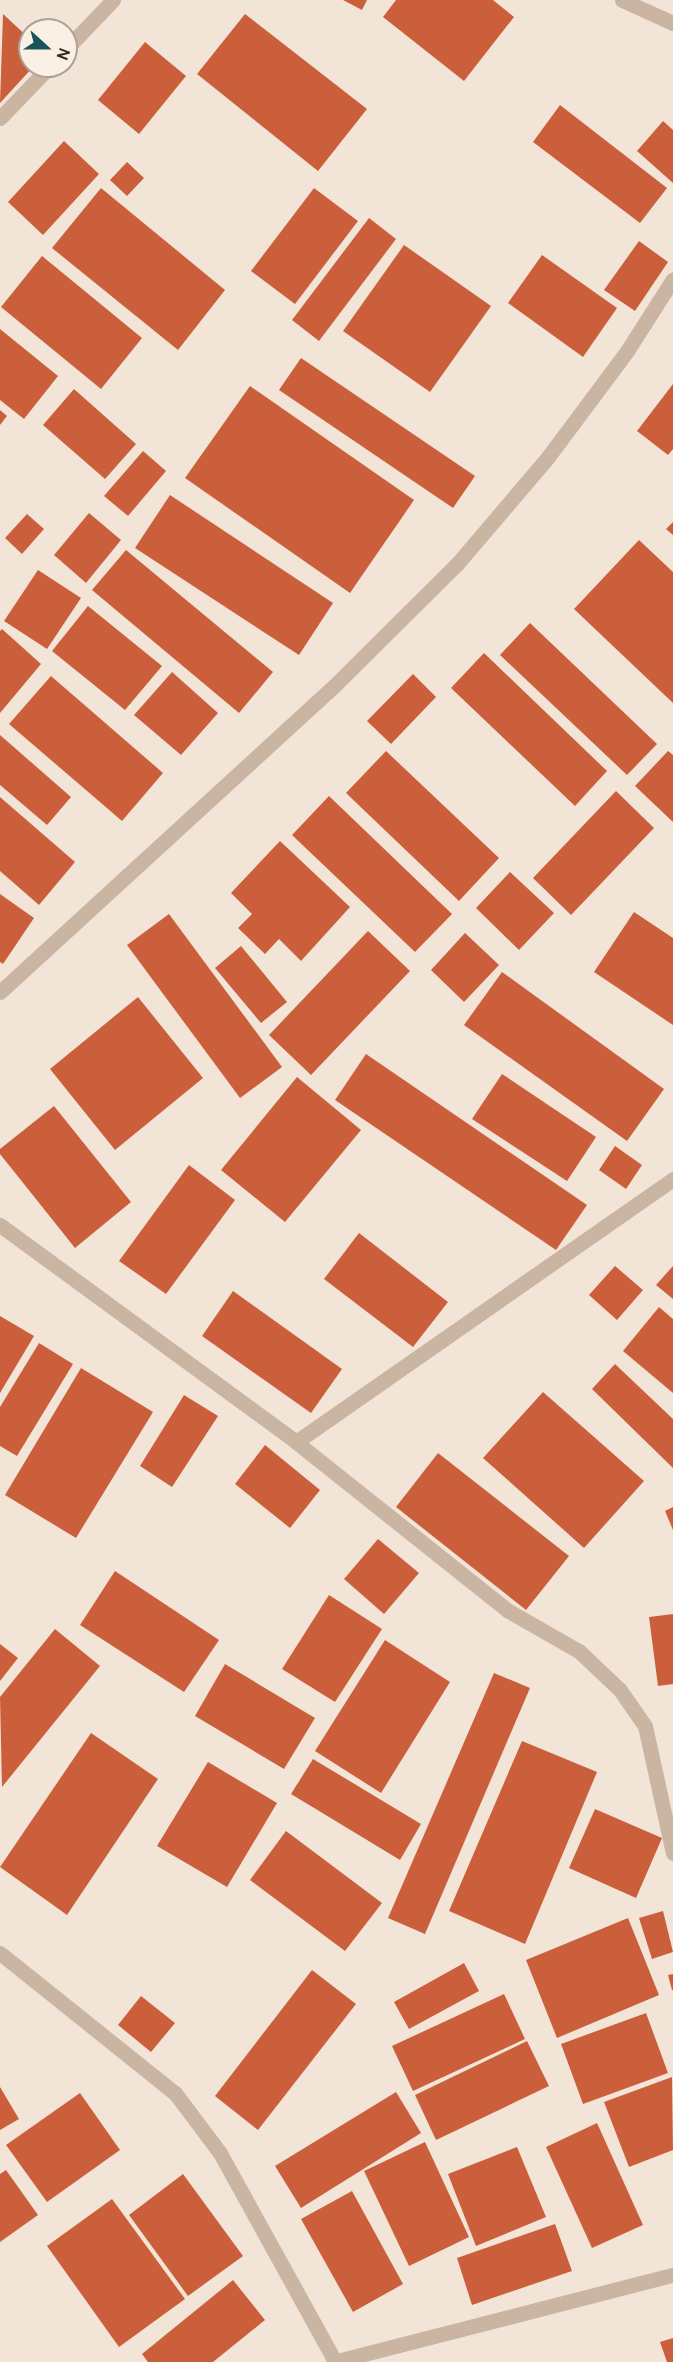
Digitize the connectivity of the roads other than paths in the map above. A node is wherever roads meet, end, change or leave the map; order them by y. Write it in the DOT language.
graph roads {
  1 [pos="113,0"];
  2 [pos="622,0"];
  3 [pos="673,23"];
  4 [pos="78,36"];
  5 [pos="38,78"];
  6 [pos="0,118"];
  7 [pos="673,279"];
  8 [pos="0,992"];
  9 [pos="673,1179"];
  10 [pos="0,1225"];
  11 [pos="296,1442"];
  12 [pos="673,1852"];
  13 [pos="0,1953"];
  14 [pos="673,2275"];
  15 [pos="334,2361"];
  1 -- 4 [label="street"];
  2 -- 3 [label="street"];
  5 -- 6 [label="street"];
  7 -- 8 [label="street"];
  9 -- 11 [label="street"];
  10 -- 11 [label="street"];
  11 -- 12 [label="street"];
  13 -- 15 [label="street"];
  14 -- 15 [label="street"];
}
